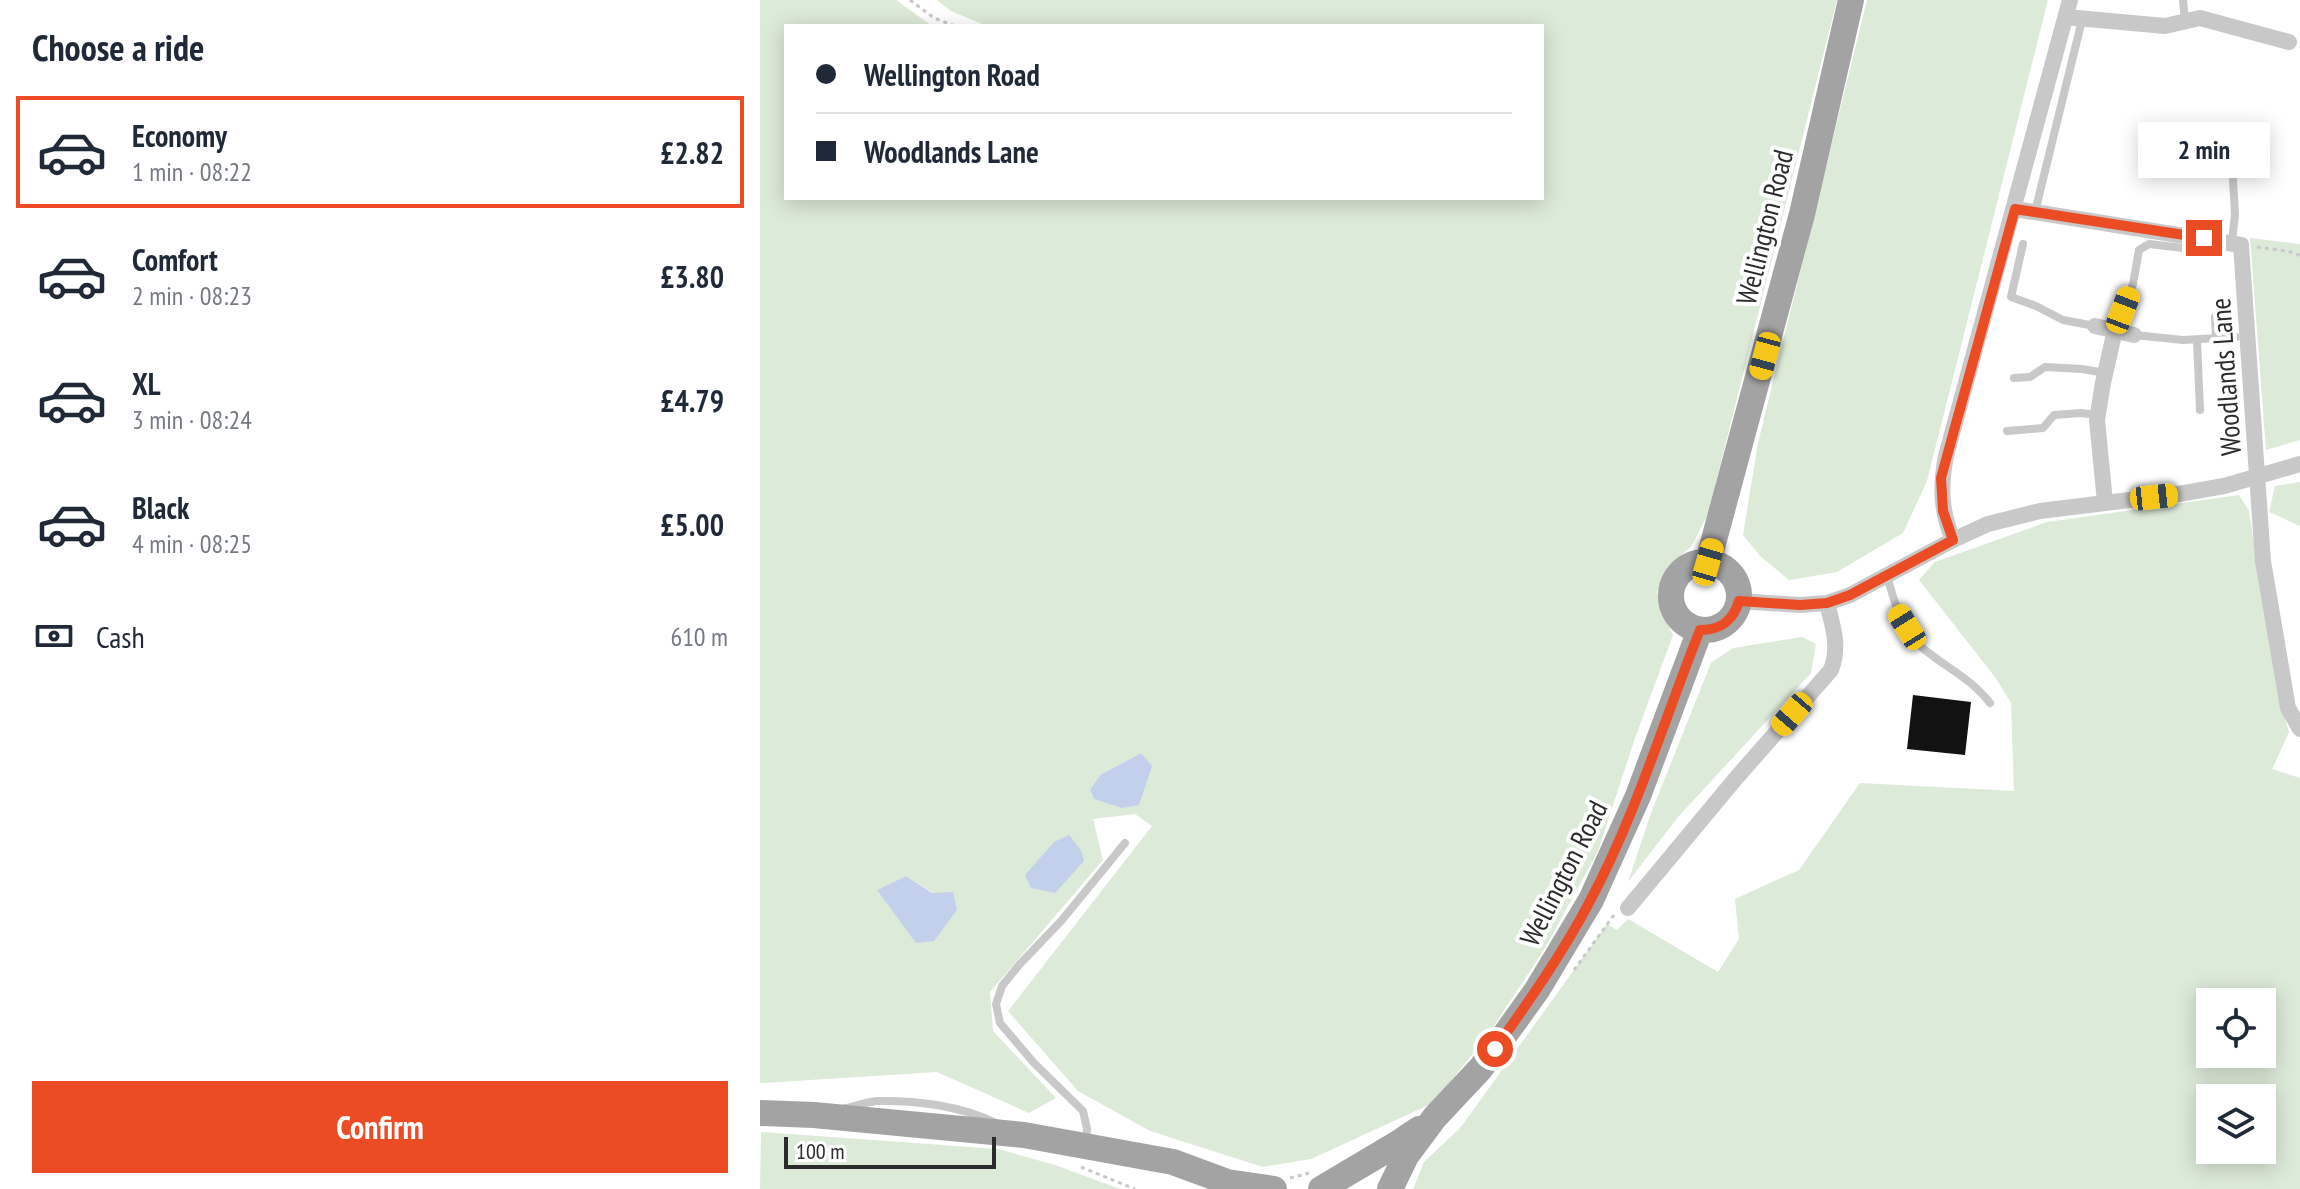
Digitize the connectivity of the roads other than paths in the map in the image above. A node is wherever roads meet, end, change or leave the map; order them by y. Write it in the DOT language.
graph roads {
  1 [pos="1851,0"];
  2 [pos="2070,0"];
  3 [pos="2183,0"];
  4 [pos="2074,18"];
  5 [pos="2185,21"];
  6 [pos="2289,42"];
  7 [pos="2265,140"];
  8 [pos="2015,209"];
  9 [pos="2035,212"];
  10 [pos="2023,244"];
  11 [pos="2236,244"];
  12 [pos="2192,249"];
  13 [pos="2215,317"];
  14 [pos="2095,326"];
  15 [pos="2123,332"];
  16 [pos="2236,337"];
  17 [pos="2216,338"];
  18 [pos="2197,340"];
  19 [pos="2105,373"];
  20 [pos="2014,378"];
  21 [pos="2200,410"];
  22 [pos="2098,415"];
  23 [pos="2007,431"];
  24 [pos="2300,464"];
  25 [pos="2258,477"];
  26 [pos="2105,502"];
  27 [pos="1953,540"];
  28 [pos="1708,562"];
  29 [pos="1887,575"];
  30 [pos="1739,601"];
  31 [pos="1827,603"];
  32 [pos="1700,630"];
  33 [pos="1990,703"];
  34 [pos="2300,729"];
  35 [pos="1125,843"];
  36 [pos="1628,908"];
  37 [pos="760,1113"];
  38 [pos="1435,1117"];
  39 [pos="1077,1145"];
  40 [pos="1232,1186"];
  41 [pos="1274,1189"];
  42 [pos="1323,1189"];
  43 [pos="1342,1189"];
  44 [pos="1390,1189"];
  1 -- 28 [label="main road, Wellington Road"];
  2 -- 4 [label="street"];
  3 -- 5 [label="lane"];
  4 -- 5 [label="street"];
  4 -- 8 [label="street"];
  4 -- 9 [label="lane"];
  5 -- 6 [label="street"];
  7 -- 11 [label="lane"];
  8 -- 9 [label="street"];
  8 -- 27 [label="street"];
  9 -- 11 [label="street"];
  10 -- 14 [label="lane"];
  11 -- 25 [label="street, Woodlands Lane"];
  12 -- 15 [label="lane"];
  13 -- 17 [label="lane"];
  14 -- 15 [label="street"];
  15 -- 18 [label="lane"];
  15 -- 19 [label="street"];
  16 -- 17 [label="lane"];
  17 -- 18 [label="lane"];
  18 -- 21 [label="lane"];
  19 -- 20 [label="lane"];
  19 -- 22 [label="street"];
  22 -- 23 [label="lane"];
  22 -- 26 [label="street"];
  24 -- 25 [label="street"];
  25 -- 26 [label="street"];
  25 -- 34 [label="street, Woodlands Lane"];
  26 -- 27 [label="street"];
  27 -- 29 [label="street"];
  28 -- 30 [label="main road"];
  28 -- 32 [label="main road"];
  29 -- 31 [label="street"];
  29 -- 33 [label="lane"];
  30 -- 31 [label="street"];
  30 -- 32 [label="main road"];
  31 -- 36 [label="street"];
  32 -- 38 [label="main road, Wellington Road"];
  35 -- 39 [label="lane"];
  37 -- 39 [label="main road"];
  38 -- 42 [label="main road, Wellington Road"];
  38 -- 44 [label="main road, Wellington Road"];
  39 -- 40 [label="main road"];
  40 -- 41 [label="main road"];
  42 -- 43 [label="main road"];
}
